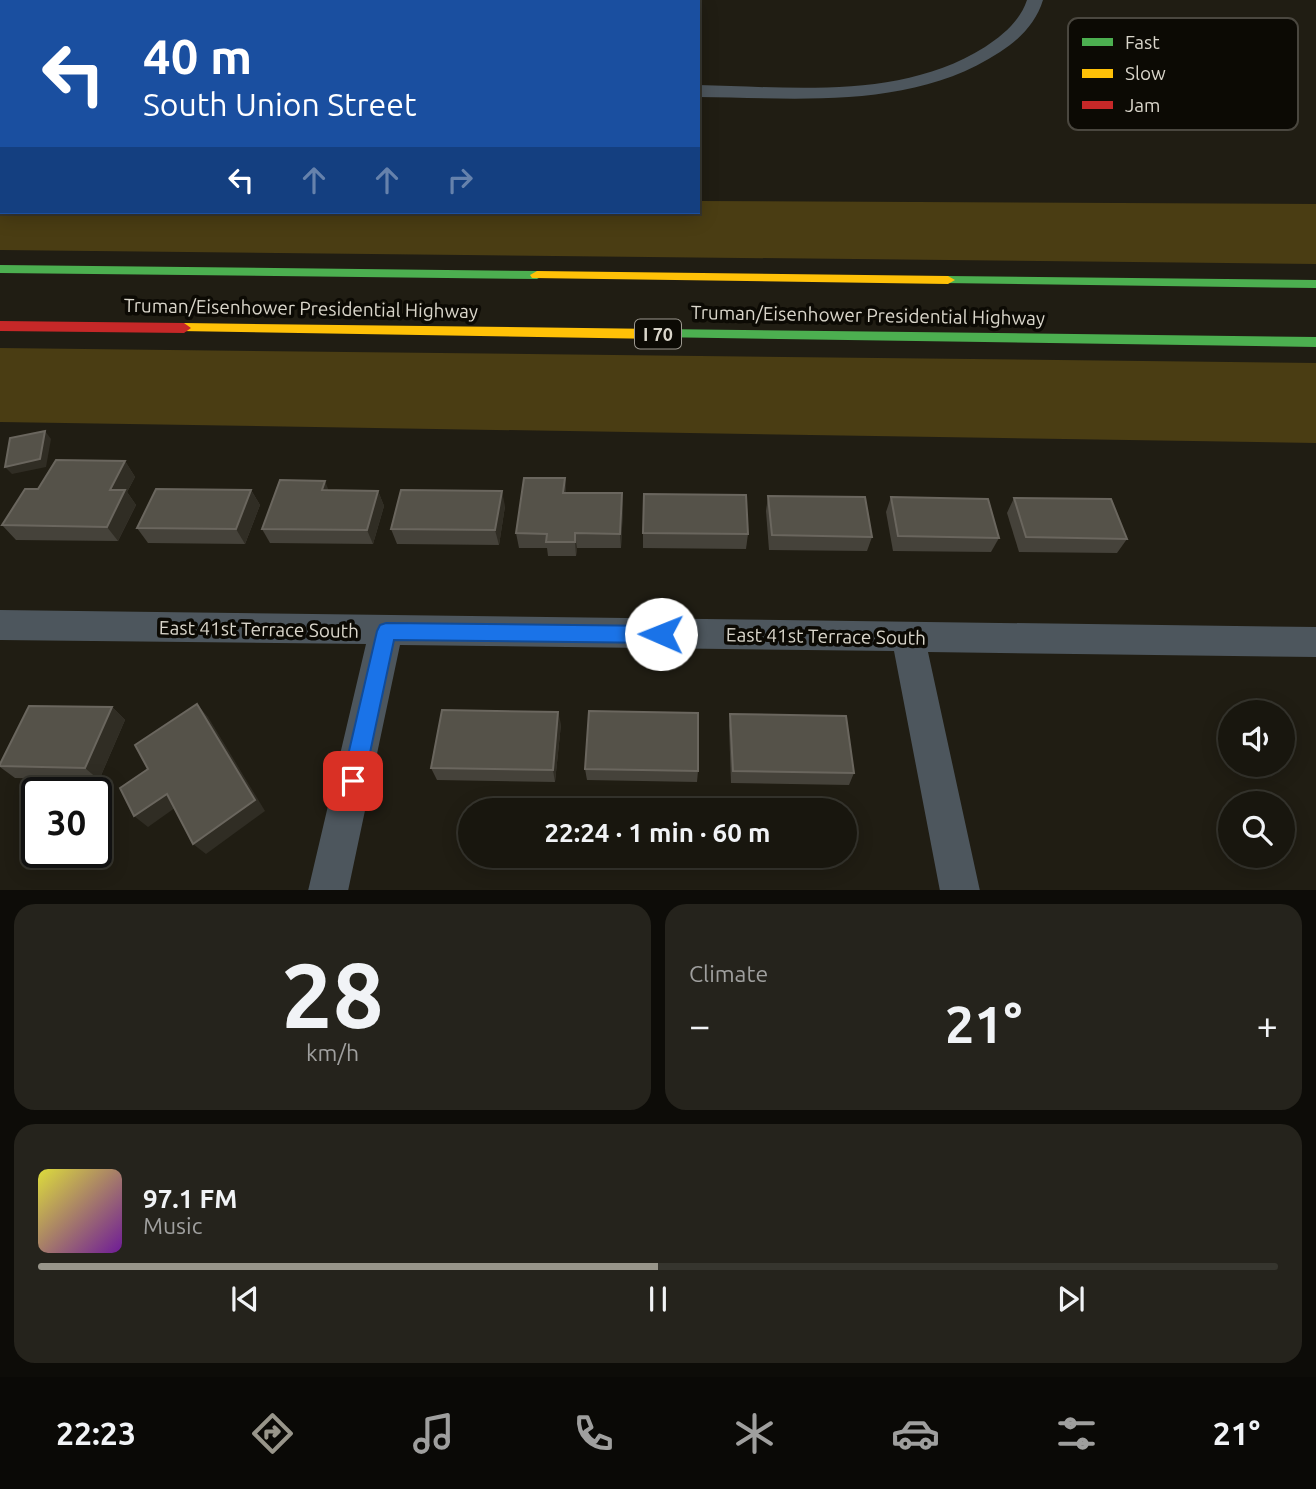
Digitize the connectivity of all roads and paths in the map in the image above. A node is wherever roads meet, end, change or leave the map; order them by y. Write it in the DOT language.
graph roads {
  1 [pos="1035,0"];
  2 [pos="700,91"];
  3 [pos="0,269"];
  4 [pos="1316,284"];
  5 [pos="0,326"];
  6 [pos="1316,342"];
  7 [pos="0,625"];
  8 [pos="386,631"];
  9 [pos="908,637"];
  10 [pos="1316,642"];
  11 [pos="328,890"];
  12 [pos="960,890"];
  1 -- 2 [label="street"];
  3 -- 4 [label="highway, Truman/Eisenhower Presidential Highway"];
  5 -- 6 [label="highway, Truman/Eisenhower Presidential Highway / I 70"];
  7 -- 8 [label="street, East 41st Terrace South"];
  8 -- 9 [label="street, East 41st Terrace South"];
  8 -- 11 [label="street"];
  9 -- 10 [label="street, East 41st Terrace South"];
  9 -- 12 [label="street"];
}
